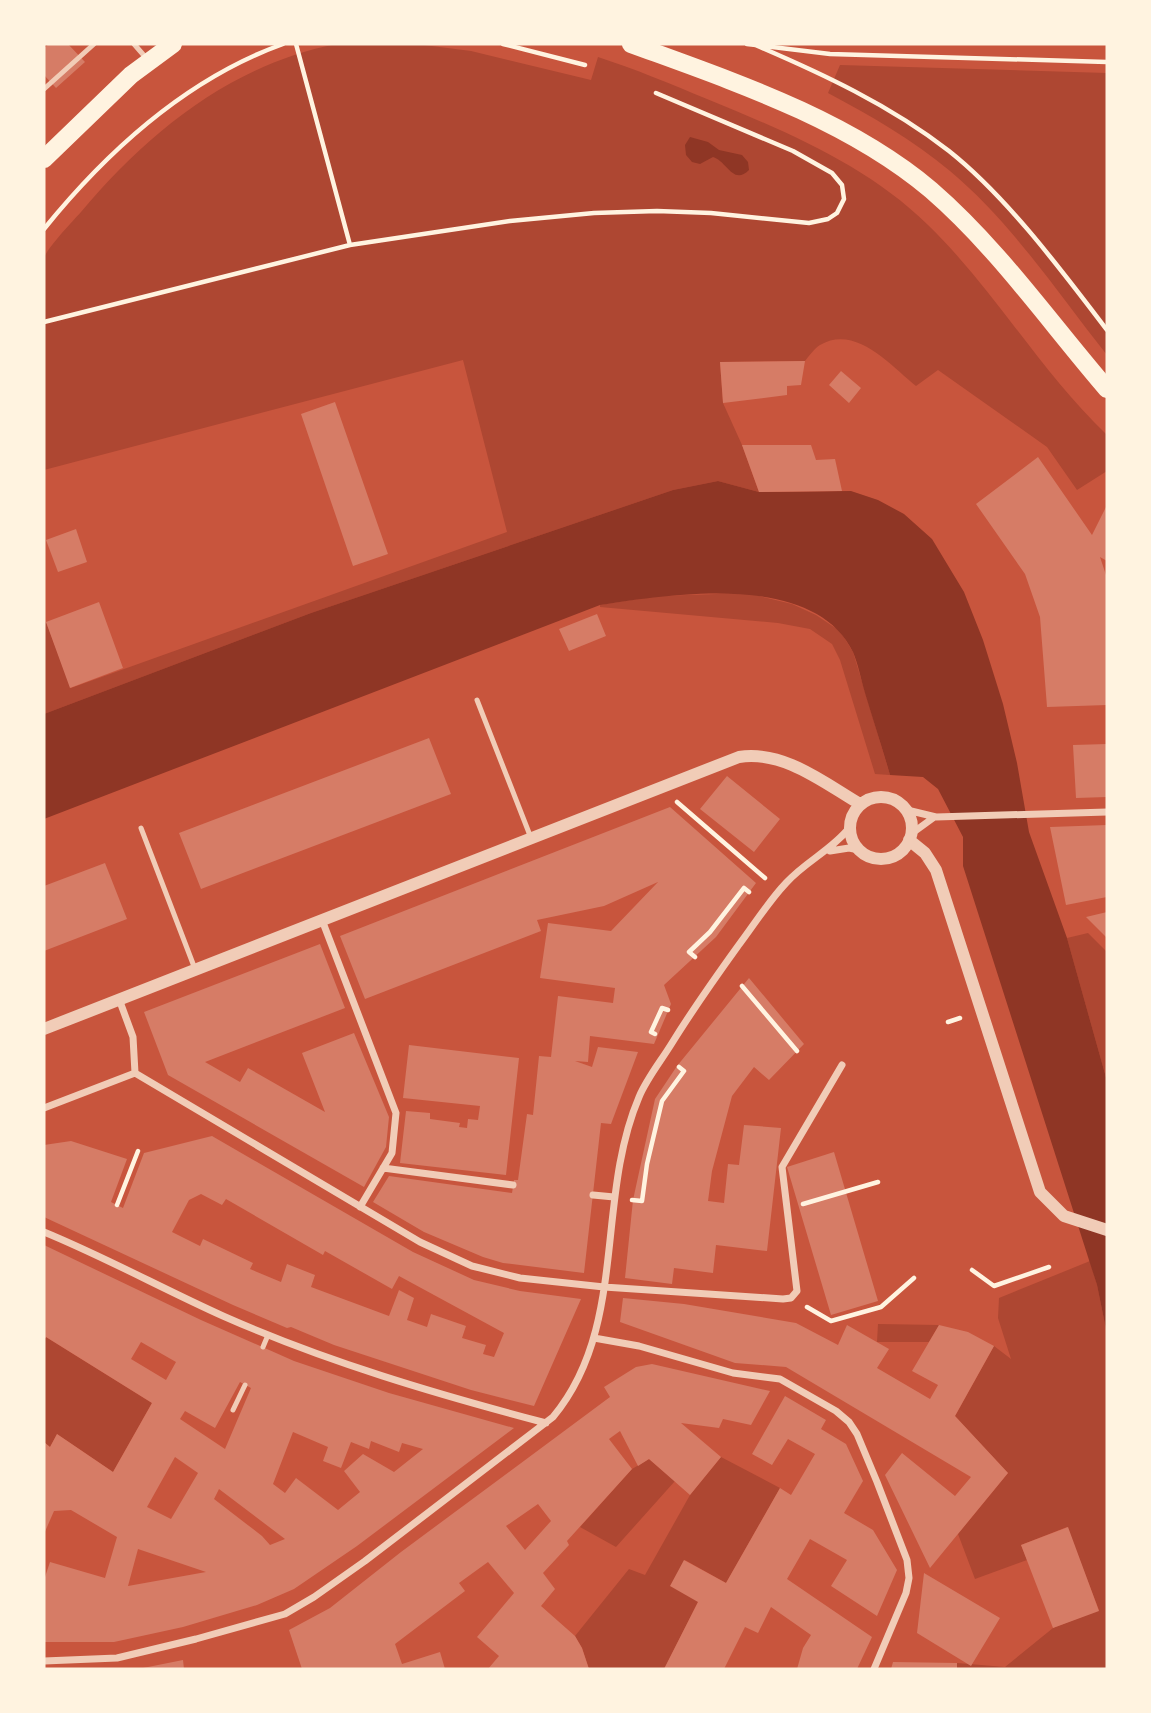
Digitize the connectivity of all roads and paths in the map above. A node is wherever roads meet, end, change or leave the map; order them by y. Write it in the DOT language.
graph roads {
  1 [pos="94,44"];
  2 [pos="134,44"];
  3 [pos="173,44"];
  4 [pos="283,44"];
  5 [pos="296,44"];
  6 [pos="503,44"];
  7 [pos="631,44"];
  8 [pos="747,44"];
  9 [pos="149,61"];
  10 [pos="1107,62"];
  11 [pos="585,65"];
  12 [pos="44,89"];
  13 [pos="656,93"];
  14 [pos="44,159"];
  15 [pos="44,229"];
  16 [pos="350,245"];
  17 [pos="44,322"];
  18 [pos="1107,389"];
  19 [pos="477,700"];
  20 [pos="838,791"];
  21 [pos="673,799"];
  22 [pos="860,804"];
  23 [pos="907,810"];
  24 [pos="1107,812"];
  25 [pos="936,817"];
  26 [pos="850,823"];
  27 [pos="141,828"];
  28 [pos="910,837"];
  29 [pos="531,838"];
  30 [pos="859,850"];
  31 [pos="825,852"];
  32 [pos="897,855"];
  33 [pos="936,870"];
  34 [pos="765,878"];
  35 [pos="749,892"];
  36 [pos="322,920"];
  37 [pos="695,957"];
  38 [pos="195,970"];
  39 [pos="742,986"];
  40 [pos="119,999"];
  41 [pos="668,1010"];
  42 [pos="44,1028"];
  43 [pos="657,1035"];
  44 [pos="797,1051"];
  45 [pos="842,1065"];
  46 [pos="677,1066"];
  47 [pos="135,1073"];
  48 [pos="44,1108"];
  49 [pos="138,1151"];
  50 [pos="383,1168"];
  51 [pos="878,1182"];
  52 [pos="513,1185"];
  53 [pos="593,1195"];
  54 [pos="614,1197"];
  55 [pos="633,1200"];
  56 [pos="117,1205"];
  57 [pos="798,1206"];
  58 [pos="360,1207"];
  59 [pos="1107,1230"];
  60 [pos="44,1232"];
  61 [pos="1049,1267"];
  62 [pos="972,1270"];
  63 [pos="914,1278"];
  64 [pos="604,1287"];
  65 [pos="791,1298"];
  66 [pos="268,1335"];
  67 [pos="594,1338"];
  68 [pos="263,1347"];
  69 [pos="245,1385"];
  70 [pos="233,1410"];
  71 [pos="546,1423"];
  72 [pos="44,1661"];
  73 [pos="874,1669"];
  1 -- 12 [label="lane"];
  2 -- 9 [label="lane"];
  3 -- 9 [label="main road"];
  4 -- 15 [label="path"];
  5 -- 16 [label="path"];
  6 -- 11 [label="path"];
  7 -- 18 [label="main road"];
  8 -- 10 [label="path"];
  9 -- 14 [label="main road"];
  13 -- 16 [label="path"];
  16 -- 17 [label="path"];
  19 -- 29 [label="lane"];
  20 -- 22 [label="street"];
  20 -- 26 [label="street"];
  20 -- 29 [label="street"];
  21 -- 34 [label="path"];
  22 -- 23 [label="street"];
  22 -- 26 [label="street"];
  23 -- 25 [label="street"];
  23 -- 28 [label="street"];
  24 -- 25 [label="street"];
  25 -- 28 [label="street"];
  26 -- 30 [label="street"];
  26 -- 31 [label="street"];
  27 -- 38 [label="lane"];
  28 -- 32 [label="street"];
  28 -- 33 [label="street"];
  29 -- 36 [label="street"];
  30 -- 31 [label="street"];
  30 -- 32 [label="street"];
  31 -- 54 [label="street"];
  32 -- 33 [label="street"];
  33 -- 59 [label="street"];
  35 -- 37 [label="path"];
  36 -- 38 [label="street"];
  36 -- 50 [label="street"];
  38 -- 40 [label="street"];
  39 -- 44 [label="path"];
  40 -- 42 [label="street"];
  40 -- 47 [label="street"];
  41 -- 43 [label="path"];
  45 -- 65 [label="street"];
  46 -- 55 [label="path"];
  47 -- 48 [label="street"];
  47 -- 58 [label="street"];
  49 -- 56 [label="path"];
  50 -- 52 [label="street"];
  50 -- 58 [label="street"];
  51 -- 57 [label="path"];
  53 -- 54 [label="street"];
  54 -- 64 [label="street"];
  58 -- 64 [label="street"];
  60 -- 66 [label="street"];
  61 -- 62 [label="path"];
  63 -- 65 [label="path"];
  64 -- 65 [label="street"];
  64 -- 67 [label="street"];
  66 -- 68 [label="lane"];
  66 -- 71 [label="street"];
  67 -- 71 [label="street"];
  67 -- 73 [label="street"];
  69 -- 70 [label="lane"];
  71 -- 72 [label="street"];
}
